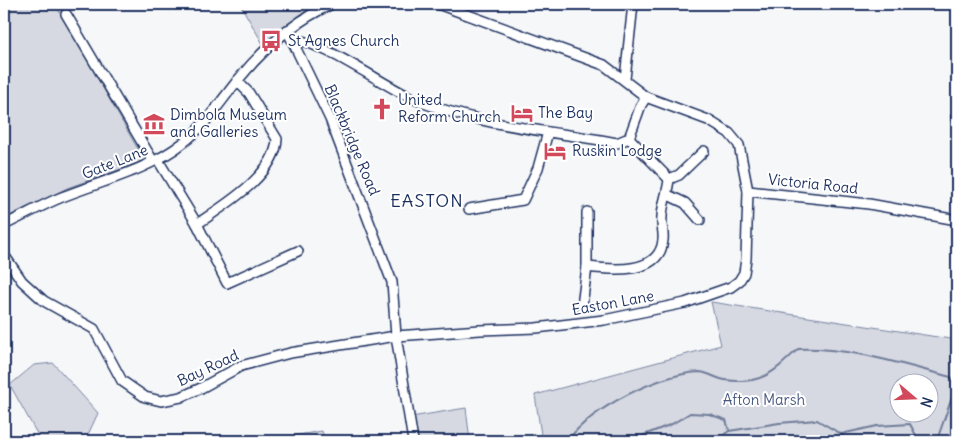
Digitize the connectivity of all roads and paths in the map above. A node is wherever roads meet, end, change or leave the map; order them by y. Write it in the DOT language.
graph roads {
  1 [pos="332,4"];
  2 [pos="438,4"];
  3 [pos="633,4"];
  4 [pos="66,14"];
  5 [pos="287,30"];
  6 [pos="293,40"];
  7 [pos="625,79"];
  8 [pos="237,81"];
  9 [pos="646,97"];
  10 [pos="548,132"];
  11 [pos="629,138"];
  12 [pos="704,152"];
  13 [pos="155,161"];
  14 [pos="669,179"];
  15 [pos="748,191"];
  16 [pos="668,195"];
  17 [pos="469,210"];
  18 [pos="588,212"];
  19 [pos="700,220"];
  20 [pos="957,220"];
  21 [pos="197,224"];
  22 [pos="4,225"];
  23 [pos="298,251"];
  24 [pos="4,255"];
  25 [pos="588,267"];
  26 [pos="582,306"];
  27 [pos="396,336"];
  28 [pos="412,441"];
  1 -- 5 [label="street, Gate Lane"];
  2 -- 7 [label="street, Victoria Road"];
  3 -- 7 [label="street"];
  4 -- 13 [label="street"];
  5 -- 6 [label="street, Blackbridge Road"];
  5 -- 8 [label="street, Gate Lane"];
  6 -- 10 [label="street"];
  6 -- 27 [label="street, Blackbridge Road"];
  7 -- 9 [label="street, Victoria Road"];
  8 -- 13 [label="street, Gate Lane"];
  8 -- 21 [label="street"];
  9 -- 11 [label="street"];
  9 -- 15 [label="street, Victoria Road"];
  10 -- 11 [label="street"];
  10 -- 17 [label="street"];
  11 -- 14 [label="street"];
  12 -- 14 [label="street"];
  13 -- 21 [label="street"];
  13 -- 22 [label="street, Gate Lane"];
  14 -- 16 [label="street"];
  15 -- 20 [label="street, Victoria Road"];
  15 -- 27 [label="street, Easton Lane"];
  16 -- 19 [label="street"];
  16 -- 25 [label="street"];
  18 -- 25 [label="street"];
  21 -- 23 [label="street"];
  24 -- 27 [label="street, Bay Road"];
  25 -- 26 [label="street"];
  27 -- 28 [label="street, Blackbridge Road"];
}
